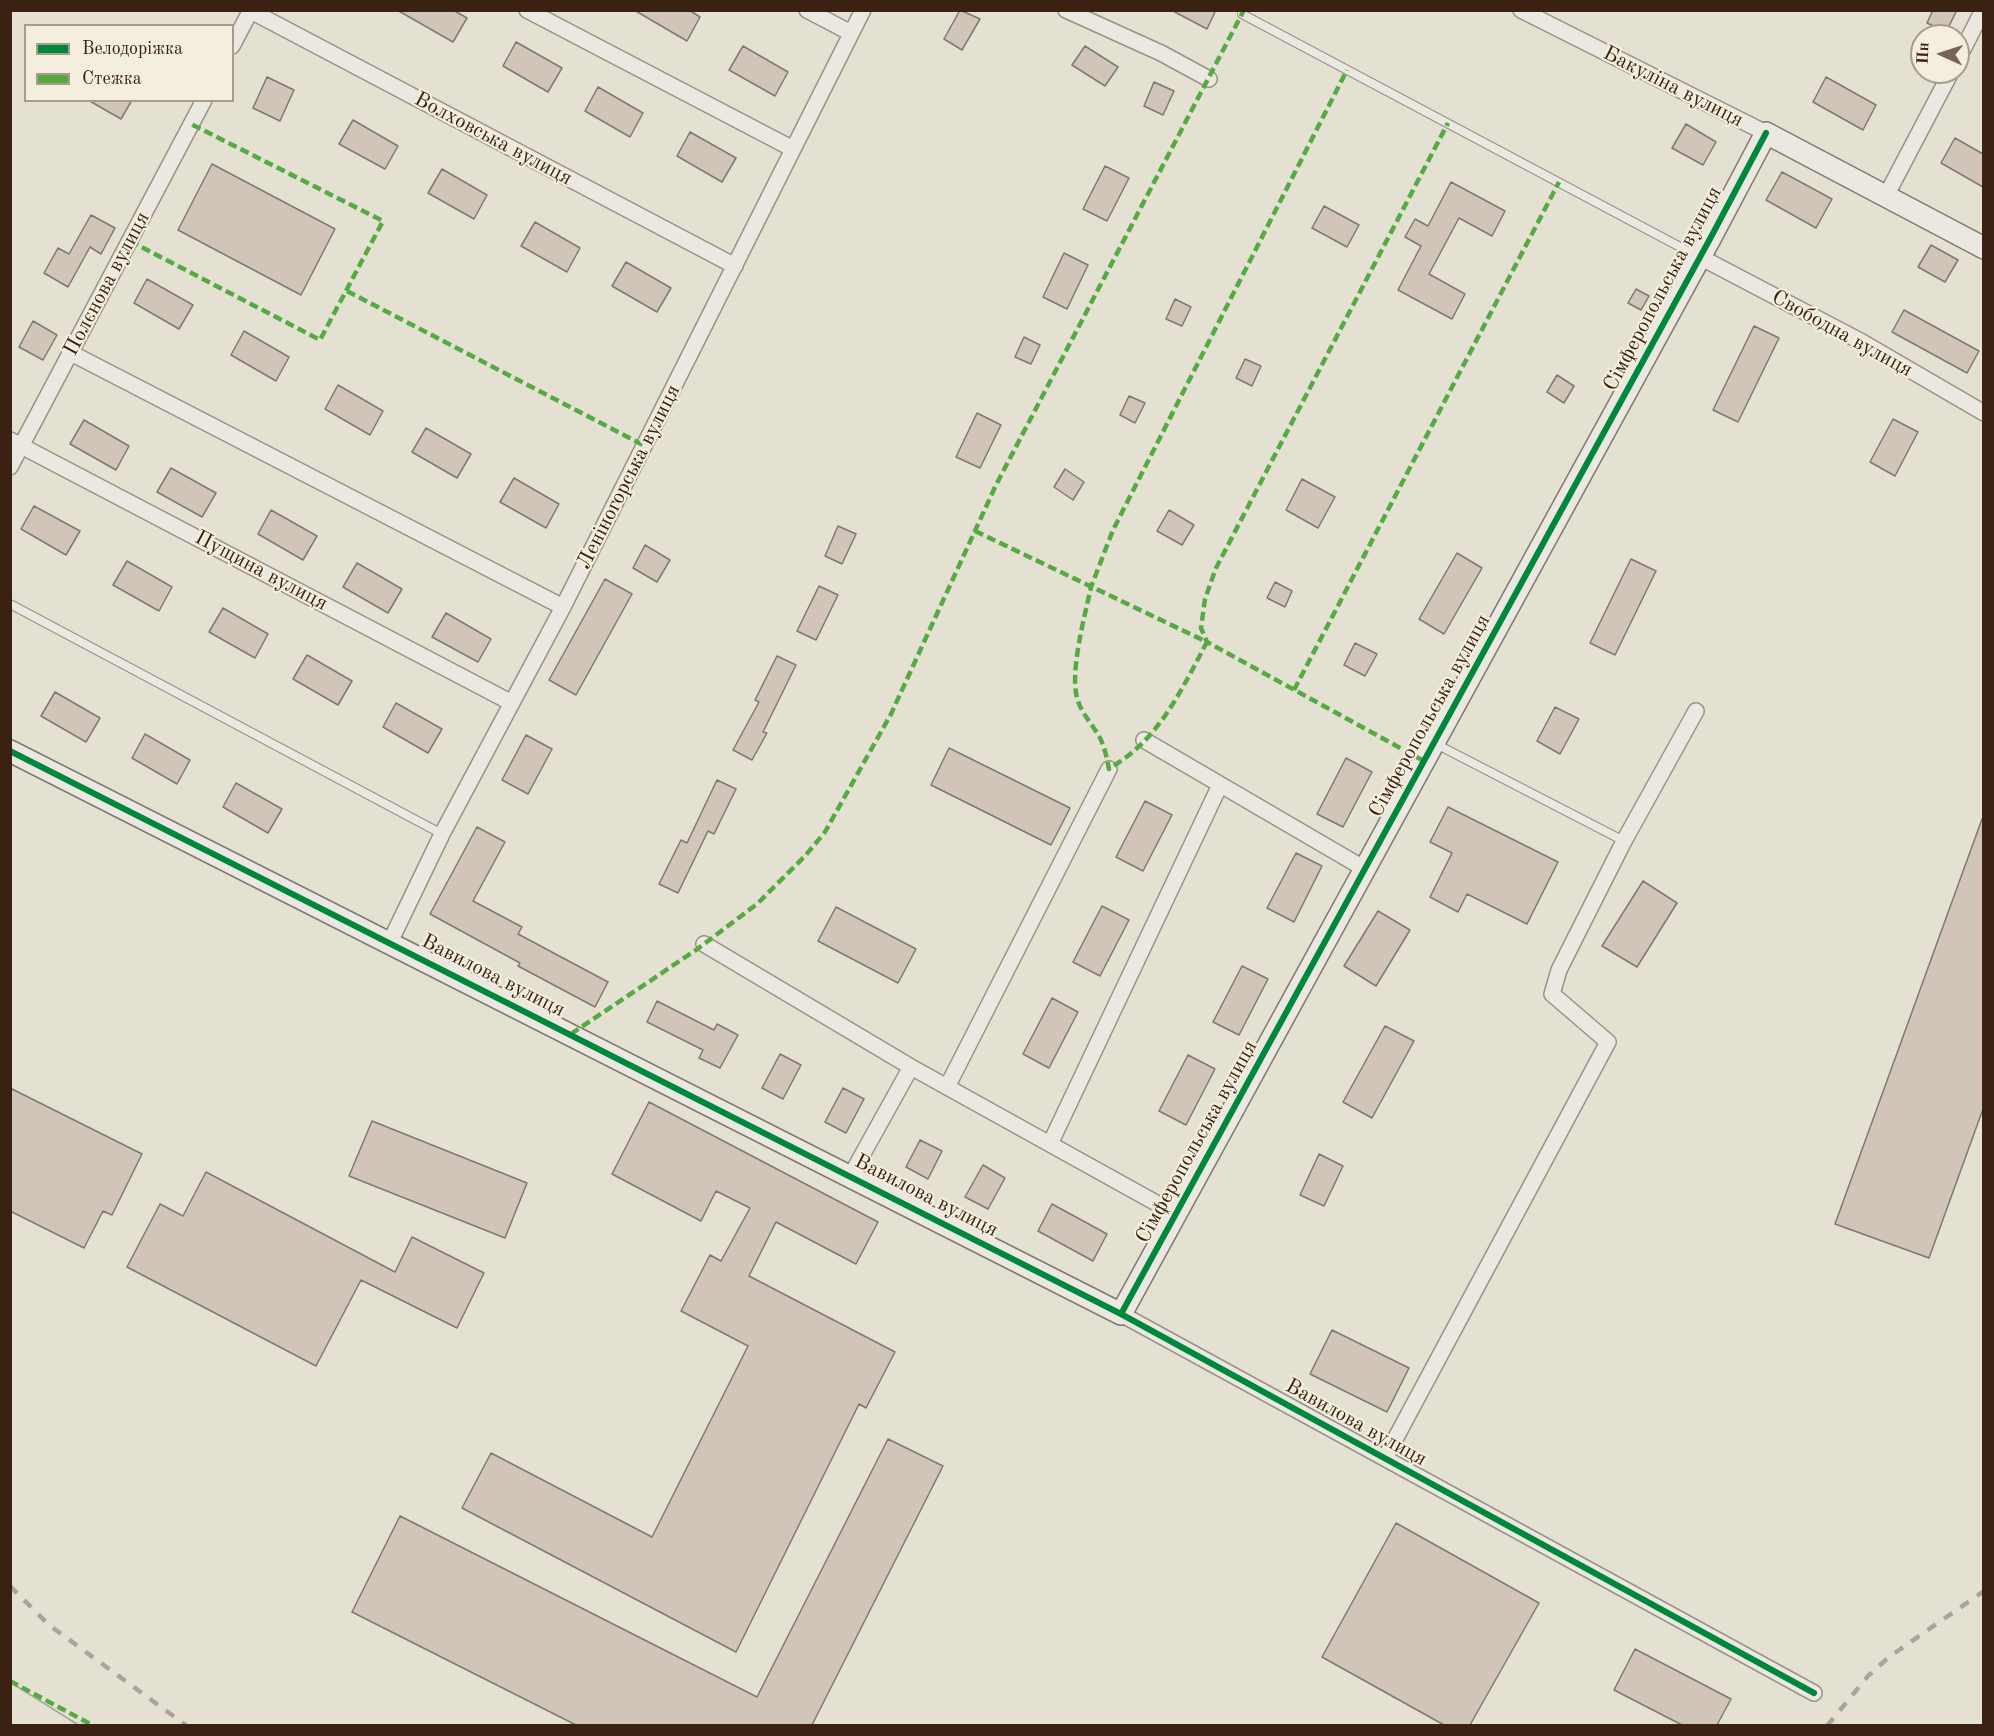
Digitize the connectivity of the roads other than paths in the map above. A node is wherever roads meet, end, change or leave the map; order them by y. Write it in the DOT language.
graph roads {
  1 [pos="526,10"];
  2 [pos="807,10"];
  3 [pos="863,10"];
  4 [pos="1066,10"];
  5 [pos="1521,10"];
  6 [pos="1983,10"];
  7 [pos="251,11"];
  8 [pos="1242,14"];
  9 [pos="851,33"];
  10 [pos="1970,35"];
  11 [pos="234,42"];
  12 [pos="1209,79"];
  13 [pos="1945,84"];
  14 [pos="203,102"];
  15 [pos="1766,133"];
  16 [pos="793,149"];
  17 [pos="1886,196"];
  18 [pos="1983,248"];
  19 [pos="1700,257"];
  20 [pos="735,266"];
  21 [pos="71,353"];
  22 [pos="1983,413"];
  23 [pos="16,443"];
  24 [pos="10,467"];
  25 [pos="10,604"];
  26 [pos="563,607"];
  27 [pos="512,703"];
  28 [pos="1696,711"];
  29 [pos="1144,740"];
  30 [pos="1434,743"];
  31 [pos="10,751"];
  32 [pos="1109,769"];
  33 [pos="1220,785"];
  34 [pos="442,834"];
  35 [pos="1624,841"];
  36 [pos="1365,869"];
  37 [pos="390,942"];
  38 [pos="704,944"];
  39 [pos="911,1067"];
  40 [pos="947,1087"];
  41 [pos="1050,1143"];
  42 [pos="850,1177"];
  43 [pos="1176,1214"];
  44 [pos="1122,1314"];
  45 [pos="1386,1458"];
  46 [pos="1814,1693"];
  1 -- 16 [label="street"];
  2 -- 9 [label="street"];
  3 -- 9 [label="street, Леніногорська вулиця"];
  4 -- 12 [label="street"];
  5 -- 15 [label="street, Бакуліна вулиця"];
  6 -- 10 [label="street"];
  7 -- 11 [label="street"];
  7 -- 20 [label="street, Волховська вулиця"];
  8 -- 19 [label="lane"];
  9 -- 16 [label="street, Леніногорська вулиця"];
  13 -- 17 [label="street"];
  14 -- 21 [label="street, Полєнова вулиця"];
  15 -- 17 [label="street, Бакуліна вулиця"];
  15 -- 19 [label="street, Сімферопольська вулиця"];
  16 -- 20 [label="street, Леніногорська вулиця"];
  17 -- 18 [label="street, Бакуліна вулиця"];
  19 -- 22 [label="street, Свободна вулиця"];
  19 -- 30 [label="street, Сімферопольська вулиця"];
  20 -- 26 [label="street, Леніногорська вулиця"];
  21 -- 23 [label="street, Полєнова вулиця"];
  21 -- 26 [label="street"];
  23 -- 24 [label="street, Полєнова вулиця"];
  23 -- 27 [label="street, Пущина вулиця"];
  25 -- 34 [label="lane"];
  26 -- 27 [label="street, Леніногорська вулиця"];
  27 -- 34 [label="street, Леніногорська вулиця"];
  28 -- 35 [label="street"];
  29 -- 33 [label="street"];
  30 -- 35 [label="lane"];
  30 -- 36 [label="street, Сімферопольська вулиця"];
  31 -- 37 [label="street, Вавилова вулиця"];
  32 -- 40 [label="street"];
  33 -- 36 [label="street"];
  33 -- 41 [label="street"];
  34 -- 37 [label="street, Леніногорська вулиця"];
  35 -- 45 [label="street"];
  36 -- 43 [label="street, Сімферопольська вулиця"];
  37 -- 42 [label="street, Вавилова вулиця"];
  38 -- 39 [label="street"];
  39 -- 40 [label="street"];
  39 -- 42 [label="street"];
  40 -- 41 [label="street"];
  41 -- 43 [label="street"];
  42 -- 44 [label="street, Вавилова вулиця"];
  43 -- 44 [label="street, Сімферопольська вулиця"];
  44 -- 45 [label="street, Вавилова вулиця"];
  45 -- 46 [label="street, Вавилова вулиця"];
}
